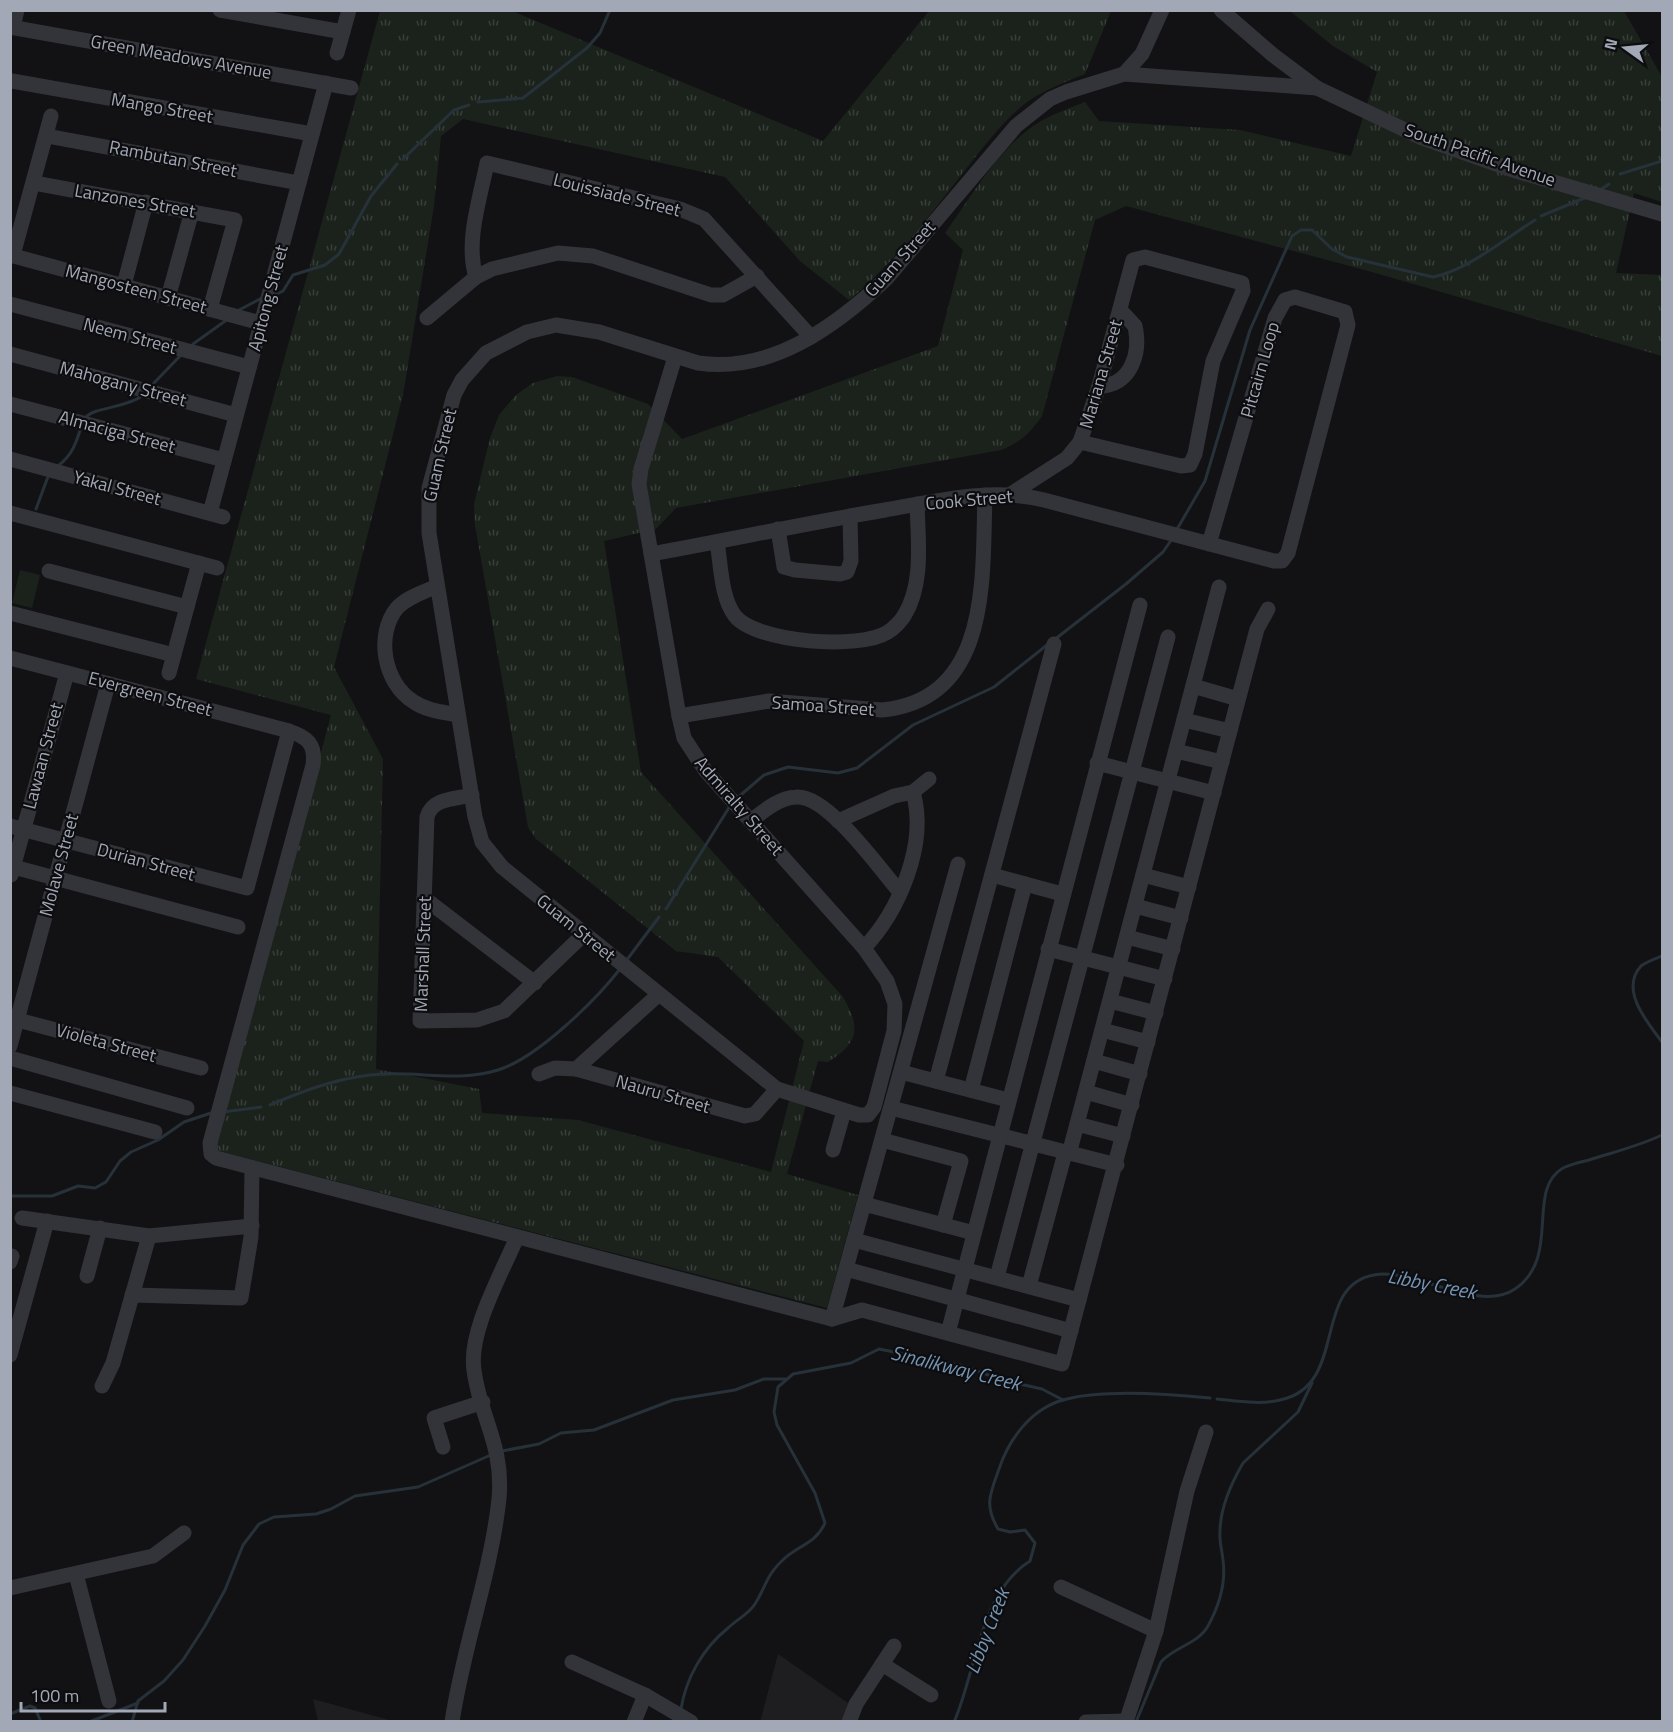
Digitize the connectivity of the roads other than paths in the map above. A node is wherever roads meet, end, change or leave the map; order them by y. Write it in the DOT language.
graph roads {
  1 [pos="17,10"];
  2 [pos="220,10"];
  3 [pos="349,10"];
  4 [pos="1162,10"];
  5 [pos="1221,10"];
  6 [pos="252,13"];
  7 [pos="298,17"];
  8 [pos="12,27"];
  9 [pos="343,32"];
  10 [pos="337,53"];
  11 [pos="1124,74"];
  12 [pos="13,78"];
  13 [pos="326,83"];
  14 [pos="351,88"];
  15 [pos="1317,88"];
  16 [pos="51,116"];
  17 [pos="312,134"];
  18 [pos="47,136"];
  19 [pos="34,183"];
  20 [pos="299,183"];
  21 [pos="147,202"];
  22 [pos="192,211"];
  23 [pos="1662,214"];
  24 [pos="12,255"];
  25 [pos="757,276"];
  26 [pos="477,277"];
  27 [pos="124,285"];
  28 [pos="168,298"];
  29 [pos="10,304"];
  30 [pos="210,309"];
  31 [pos="1120,310"];
  32 [pos="427,318"];
  33 [pos="261,323"];
  34 [pos="811,337"];
  35 [pos="10,354"];
  36 [pos="675,357"];
  37 [pos="249,367"];
  38 [pos="1099,386"];
  39 [pos="10,404"];
  40 [pos="236,415"];
  41 [pos="1080,442"];
  42 [pos="10,459"];
  43 [pos="224,460"];
  44 [pos="1011,494"];
  45 [pos="984,495"];
  46 [pos="918,504"];
  47 [pos="10,513"];
  48 [pos="217,515"];
  49 [pos="850,516"];
  50 [pos="778,529"];
  51 [pos="717,542"];
  52 [pos="1209,544"];
  53 [pos="651,554"];
  54 [pos="1282,561"];
  55 [pos="199,563"];
  56 [pos="217,568"];
  57 [pos="49,571"];
  58 [pos="437,586"];
  59 [pos="1219,587"];
  60 [pos="1140,604"];
  61 [pos="187,607"];
  62 [pos="1268,609"];
  63 [pos="10,613"];
  64 [pos="1167,637"];
  65 [pos="1054,644"];
  66 [pos="174,655"];
  67 [pos="10,658"];
  68 [pos="67,673"];
  69 [pos="169,673"];
  70 [pos="108,684"];
  71 [pos="1193,686"];
  72 [pos="1238,699"];
  73 [pos="458,714"];
  74 [pos="679,716"];
  75 [pos="1184,720"];
  76 [pos="289,731"];
  77 [pos="1230,731"];
  78 [pos="1176,751"];
  79 [pos="1222,762"];
  80 [pos="1097,764"];
  81 [pos="1133,772"];
  82 [pos="929,779"];
  83 [pos="1168,781"];
  84 [pos="913,792"];
  85 [pos="1214,792"];
  86 [pos="472,795"];
  87 [pos="752,820"];
  88 [pos="838,821"];
  89 [pos="17,828"];
  90 [pos="66,840"];
  91 [pos="958,864"];
  92 [pos="11,869"];
  93 [pos="992,875"];
  94 [pos="1143,875"];
  95 [pos="56,878"];
  96 [pos="1025,884"];
  97 [pos="1189,887"];
  98 [pos="899,891"];
  99 [pos="1062,894"];
  100 [pos="424,898"];
  101 [pos="1135,906"];
  102 [pos="1181,918"];
  103 [pos="238,927"];
  104 [pos="584,934"];
  105 [pos="1127,937"];
  106 [pos="864,948"];
  107 [pos="1048,949"];
  108 [pos="1173,949"];
  109 [pos="1083,958"];
  110 [pos="1119,967"];
  111 [pos="1165,979"];
  112 [pos="535,983"];
  113 [pos="658,995"];
  114 [pos="1110,1001"];
  115 [pos="1156,1013"];
  116 [pos="14,1019"];
  117 [pos="1102,1030"];
  118 [pos="1148,1042"];
  119 [pos="10,1046"];
  120 [pos="10,1058"];
  121 [pos="1094,1061"];
  122 [pos="201,1068"];
  123 [pos="576,1069"];
  124 [pos="901,1071"];
  125 [pos="539,1074"];
  126 [pos="1140,1074"];
  127 [pos="936,1081"];
  128 [pos="777,1089"];
  129 [pos="971,1090"];
  130 [pos="1086,1092"];
  131 [pos="10,1093"];
  132 [pos="1008,1100"];
  133 [pos="1132,1105"];
  134 [pos="187,1108"];
  135 [pos="891,1108"];
  136 [pos="844,1110"];
  137 [pos="868,1115"];
  138 [pos="1077,1124"];
  139 [pos="155,1132"];
  140 [pos="999,1136"];
  141 [pos="1123,1136"];
  142 [pos="882,1140"];
  143 [pos="1034,1145"];
  144 [pos="833,1150"];
  145 [pos="1067,1154"];
  146 [pos="1117,1165"];
  147 [pos="252,1168"];
  148 [pos="864,1204"];
  149 [pos="22,1218"];
  150 [pos="47,1221"];
  151 [pos="943,1225"];
  152 [pos="252,1226"];
  153 [pos="100,1228"];
  154 [pos="974,1233"];
  155 [pos="149,1236"];
  156 [pos="517,1237"];
  157 [pos="854,1240"];
  158 [pos="965,1268"];
  159 [pos="846,1269"];
  160 [pos="87,1276"];
  161 [pos="998,1277"];
  162 [pos="1029,1286"];
  163 [pos="132,1295"];
  164 [pos="957,1298"];
  165 [pos="1080,1300"];
  166 [pos="832,1319"];
  167 [pos="1071,1331"];
  168 [pos="948,1333"];
  169 [pos="10,1355"];
  170 [pos="102,1386"];
  171 [pos="483,1402"];
  172 [pos="1206,1432"];
  173 [pos="443,1447"];
  174 [pos="184,1533"];
  175 [pos="76,1574"];
  176 [pos="1061,1587"];
  177 [pos="10,1588"];
  178 [pos="1156,1631"];
  179 [pos="894,1646"];
  180 [pos="572,1662"];
  181 [pos="882,1664"];
  182 [pos="645,1695"];
  183 [pos="931,1695"];
  184 [pos="109,1701"];
  185 [pos="1126,1721"];
  186 [pos="452,1722"];
  187 [pos="634,1722"];
  188 [pos="691,1722"];
  189 [pos="849,1722"];
  190 [pos="1086,1722"];
  1 -- 8 [label="street"];
  2 -- 6 [label="street"];
  3 -- 9 [label="street"];
  4 -- 11 [label="street"];
  5 -- 15 [label="street, South Pacific Avenue"];
  6 -- 7 [label="street"];
  7 -- 9 [label="street"];
  8 -- 13 [label="street, Green Meadows Avenue"];
  9 -- 10 [label="street"];
  11 -- 15 [label="street, Guam Street"];
  11 -- 34 [label="street, Guam Street"];
  12 -- 17 [label="street, Mango Street"];
  13 -- 14 [label="street, Green Meadows Avenue"];
  13 -- 17 [label="street, Apitong Street"];
  15 -- 23 [label="street, South Pacific Avenue"];
  16 -- 18 [label="street"];
  17 -- 20 [label="street, Apitong Street"];
  18 -- 19 [label="street"];
  18 -- 20 [label="street, Rambutan Street"];
  19 -- 21 [label="street, Lanzones Street"];
  19 -- 24 [label="street"];
  20 -- 33 [label="street, Apitong Street"];
  21 -- 22 [label="street, Lanzones Street"];
  21 -- 27 [label="street"];
  22 -- 28 [label="street"];
  22 -- 30 [label="street, Lanzones Street"];
  24 -- 27 [label="street, Mangosteen Street"];
  25 -- 26 [label="street"];
  25 -- 26 [label="street, Louissiade Street"];
  25 -- 34 [label="street, Louissiade Street"];
  26 -- 32 [label="street"];
  27 -- 28 [label="street, Mangosteen Street"];
  28 -- 30 [label="street, Mangosteen Street"];
  29 -- 37 [label="street, Neem Street"];
  30 -- 33 [label="street, Mangosteen Street"];
  31 -- 38 [label="street, Mariana Street"];
  31 -- 38 [label="street"];
  31 -- 41 [label="street, Mariana Street"];
  33 -- 37 [label="street, Apitong Street"];
  34 -- 36 [label="street, Guam Street"];
  35 -- 40 [label="street, Mahogany Street"];
  36 -- 53 [label="street, Admiralty Street"];
  36 -- 58 [label="street, Guam Street"];
  37 -- 40 [label="street, Apitong Street"];
  38 -- 41 [label="street, Mariana Street"];
  39 -- 43 [label="street, Almaciga Street"];
  40 -- 43 [label="street, Apitong Street"];
  41 -- 44 [label="street, Mariana Street"];
  42 -- 48 [label="street, Yakal Street"];
  43 -- 48 [label="street, Apitong Street"];
  44 -- 45 [label="street, Cook Street"];
  44 -- 52 [label="street, Cook Street"];
  45 -- 46 [label="street, Cook Street"];
  45 -- 74 [label="street, Samoa Street"];
  46 -- 49 [label="street, Cook Street"];
  46 -- 51 [label="street"];
  47 -- 55 [label="street"];
  49 -- 50 [label="street, Cook Street"];
  49 -- 50 [label="street"];
  50 -- 51 [label="street, Cook Street"];
  51 -- 53 [label="street, Cook Street"];
  52 -- 54 [label="street, Cook Street"];
  52 -- 54 [label="street, Pitcairn Loop"];
  53 -- 74 [label="street, Admiralty Street"];
  55 -- 56 [label="street"];
  55 -- 61 [label="street"];
  57 -- 61 [label="street"];
  58 -- 73 [label="street, Guam Street"];
  58 -- 73 [label="street"];
  59 -- 71 [label="street"];
  60 -- 80 [label="street"];
  61 -- 66 [label="street"];
  62 -- 72 [label="street"];
  63 -- 66 [label="street"];
  64 -- 81 [label="street"];
  65 -- 93 [label="street"];
  66 -- 69 [label="street"];
  67 -- 68 [label="street, Evergreen Street"];
  68 -- 70 [label="street, Evergreen Street"];
  68 -- 89 [label="street, Lawaan Street"];
  70 -- 76 [label="street, Evergreen Street"];
  70 -- 90 [label="street, Molave Street"];
  71 -- 72 [label="street"];
  71 -- 75 [label="street"];
  72 -- 77 [label="street"];
  73 -- 86 [label="street, Guam Street"];
  74 -- 87 [label="street, Admiralty Street"];
  75 -- 77 [label="street"];
  75 -- 78 [label="street"];
  76 -- 90 [label="street, Durian Street"];
  76 -- 147 [label="street"];
  77 -- 79 [label="street"];
  78 -- 79 [label="street"];
  78 -- 83 [label="street"];
  79 -- 85 [label="street"];
  80 -- 81 [label="street"];
  80 -- 99 [label="street"];
  81 -- 83 [label="street"];
  81 -- 109 [label="street"];
  82 -- 84 [label="street"];
  83 -- 85 [label="street"];
  83 -- 94 [label="street"];
  84 -- 88 [label="street"];
  84 -- 98 [label="street"];
  85 -- 97 [label="street"];
  86 -- 100 [label="street, Marshall Street"];
  86 -- 104 [label="street, Guam Street"];
  87 -- 88 [label="street"];
  87 -- 106 [label="street, Admiralty Street"];
  88 -- 98 [label="street"];
  89 -- 90 [label="street, Durian Street"];
  89 -- 92 [label="street, Lawaan Street"];
  90 -- 95 [label="street, Molave Street"];
  91 -- 124 [label="street"];
  92 -- 95 [label="street"];
  93 -- 96 [label="street"];
  93 -- 127 [label="street"];
  94 -- 97 [label="street"];
  94 -- 101 [label="street"];
  95 -- 103 [label="street"];
  95 -- 116 [label="street, Molave Street"];
  96 -- 99 [label="street"];
  96 -- 129 [label="street"];
  97 -- 102 [label="street"];
  98 -- 106 [label="street"];
  99 -- 107 [label="street"];
  100 -- 112 [label="street"];
  100 -- 112 [label="street, Marshall Street"];
  101 -- 102 [label="street"];
  101 -- 105 [label="street"];
  102 -- 108 [label="street"];
  104 -- 112 [label="street, Marshall Street"];
  104 -- 113 [label="street, Guam Street"];
  105 -- 108 [label="street"];
  105 -- 110 [label="street"];
  106 -- 137 [label="street, Admiralty Street"];
  107 -- 109 [label="street"];
  107 -- 132 [label="street"];
  108 -- 111 [label="street"];
  109 -- 110 [label="street"];
  109 -- 143 [label="street"];
  110 -- 111 [label="street"];
  110 -- 114 [label="street"];
  111 -- 115 [label="street"];
  113 -- 123 [label="street"];
  113 -- 128 [label="street, Guam Street"];
  114 -- 115 [label="street"];
  114 -- 117 [label="street"];
  115 -- 118 [label="street"];
  116 -- 119 [label="street, Molave Street"];
  116 -- 122 [label="street, Violeta Street"];
  117 -- 118 [label="street"];
  117 -- 121 [label="street"];
  118 -- 126 [label="street"];
  120 -- 134 [label="street"];
  121 -- 126 [label="street"];
  121 -- 130 [label="street"];
  123 -- 125 [label="street, Nauru Street"];
  123 -- 128 [label="street, Nauru Street"];
  124 -- 127 [label="street"];
  124 -- 135 [label="street"];
  126 -- 133 [label="street"];
  127 -- 129 [label="street"];
  128 -- 136 [label="street, Guam Street"];
  129 -- 132 [label="street"];
  130 -- 133 [label="street"];
  130 -- 138 [label="street"];
  131 -- 139 [label="street"];
  132 -- 140 [label="street"];
  133 -- 141 [label="street"];
  135 -- 140 [label="street"];
  135 -- 142 [label="street"];
  136 -- 137 [label="street, Guam Street"];
  136 -- 144 [label="street"];
  138 -- 141 [label="street"];
  138 -- 145 [label="street"];
  140 -- 143 [label="street"];
  140 -- 154 [label="street"];
  141 -- 146 [label="street"];
  142 -- 148 [label="street"];
  142 -- 151 [label="street"];
  143 -- 145 [label="street"];
  143 -- 161 [label="street"];
  145 -- 146 [label="street"];
  145 -- 162 [label="street"];
  146 -- 165 [label="street"];
  147 -- 152 [label="street"];
  147 -- 156 [label="street"];
  148 -- 151 [label="street"];
  148 -- 157 [label="street"];
  149 -- 150 [label="street"];
  150 -- 153 [label="street"];
  150 -- 169 [label="street"];
  151 -- 154 [label="street"];
  152 -- 155 [label="street"];
  152 -- 163 [label="street"];
  153 -- 155 [label="street"];
  153 -- 160 [label="street"];
  154 -- 158 [label="street"];
  155 -- 163 [label="street"];
  156 -- 166 [label="street"];
  156 -- 171 [label="street"];
  157 -- 158 [label="street"];
  157 -- 159 [label="street"];
  158 -- 161 [label="street"];
  158 -- 164 [label="street"];
  159 -- 164 [label="street"];
  159 -- 166 [label="street"];
  161 -- 162 [label="street"];
  162 -- 165 [label="street"];
  163 -- 170 [label="street"];
  164 -- 167 [label="street"];
  164 -- 168 [label="street"];
  165 -- 167 [label="street"];
  166 -- 168 [label="street"];
  167 -- 168 [label="street"];
  171 -- 173 [label="street"];
  171 -- 186 [label="street"];
  172 -- 178 [label="street"];
  174 -- 175 [label="street"];
  175 -- 177 [label="street"];
  175 -- 184 [label="street"];
  176 -- 178 [label="street"];
  178 -- 185 [label="street"];
  179 -- 181 [label="street"];
  180 -- 182 [label="street"];
  181 -- 183 [label="street"];
  181 -- 189 [label="street"];
  182 -- 187 [label="street"];
  182 -- 188 [label="street"];
  185 -- 190 [label="street"];
}
